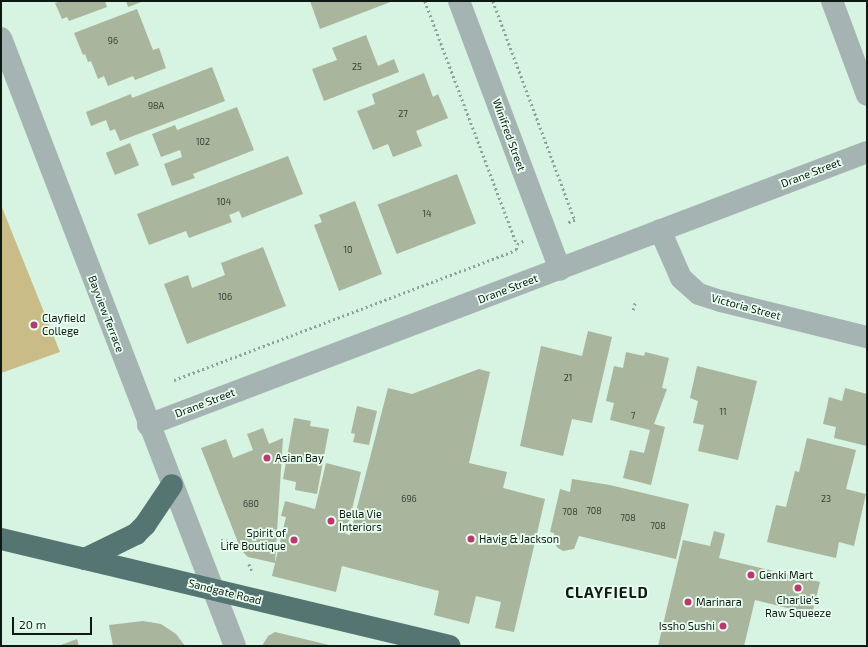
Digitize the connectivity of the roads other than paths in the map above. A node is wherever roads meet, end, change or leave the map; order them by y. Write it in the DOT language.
graph roads {
  1 [pos="459,1"];
  2 [pos="832,1"];
  3 [pos="1,38"];
  4 [pos="867,95"];
  5 [pos="867,152"];
  6 [pos="660,230"];
  7 [pos="560,270"];
  8 [pos="867,337"];
  9 [pos="148,425"];
  10 [pos="172,485"];
  11 [pos="1,539"];
  12 [pos="86,558"];
  13 [pos="213,589"];
  14 [pos="235,646"];
  15 [pos="449,646"];
  1 -- 7 [label="street, Winifred Street"];
  2 -- 4 [label="street"];
  3 -- 9 [label="street, Bayview Terrace"];
  5 -- 6 [label="street, Drane Street"];
  6 -- 7 [label="street, Drane Street"];
  6 -- 8 [label="street, Victoria Street"];
  7 -- 9 [label="street, Drane Street"];
  9 -- 10 [label="street, Bayview Terrace"];
  10 -- 12 [label="highway"];
  10 -- 13 [label="street, Bayview Terrace"];
  11 -- 12 [label="highway, Sandgate Road"];
  12 -- 13 [label="highway, Sandgate Road"];
  13 -- 14 [label="street, Bayview Terrace"];
  13 -- 15 [label="highway, Sandgate Road"];
}
